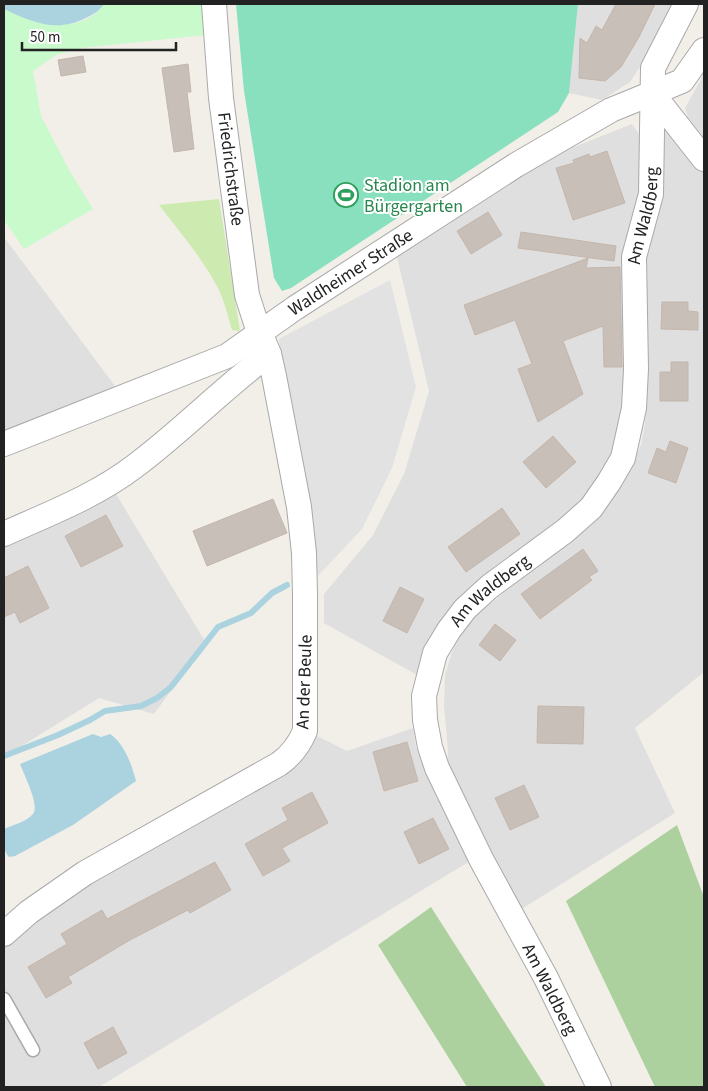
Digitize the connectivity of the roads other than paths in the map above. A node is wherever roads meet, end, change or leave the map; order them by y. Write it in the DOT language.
graph roads {
  1 [pos="214,4"];
  2 [pos="686,4"];
  3 [pos="704,50"];
  4 [pos="652,93"];
  5 [pos="704,160"];
  6 [pos="260,331"];
  7 [pos="268,354"];
  8 [pos="4,444"];
  9 [pos="4,534"];
  10 [pos="4,934"];
  11 [pos="4,999"];
  12 [pos="33,1050"];
  13 [pos="599,1087"];
  1 -- 6 [label="street, Friedrichstraße"];
  2 -- 4 [label="street"];
  3 -- 4 [label="street, Waldheimer Straße"];
  4 -- 5 [label="street"];
  4 -- 6 [label="street, Waldheimer Straße"];
  4 -- 13 [label="street, Am Waldberg"];
  6 -- 7 [label="street, An der Beule"];
  6 -- 8 [label="street, Waldheimer Straße"];
  7 -- 9 [label="street"];
  7 -- 10 [label="street, An der Beule"];
  11 -- 12 [label="lane"];
}
